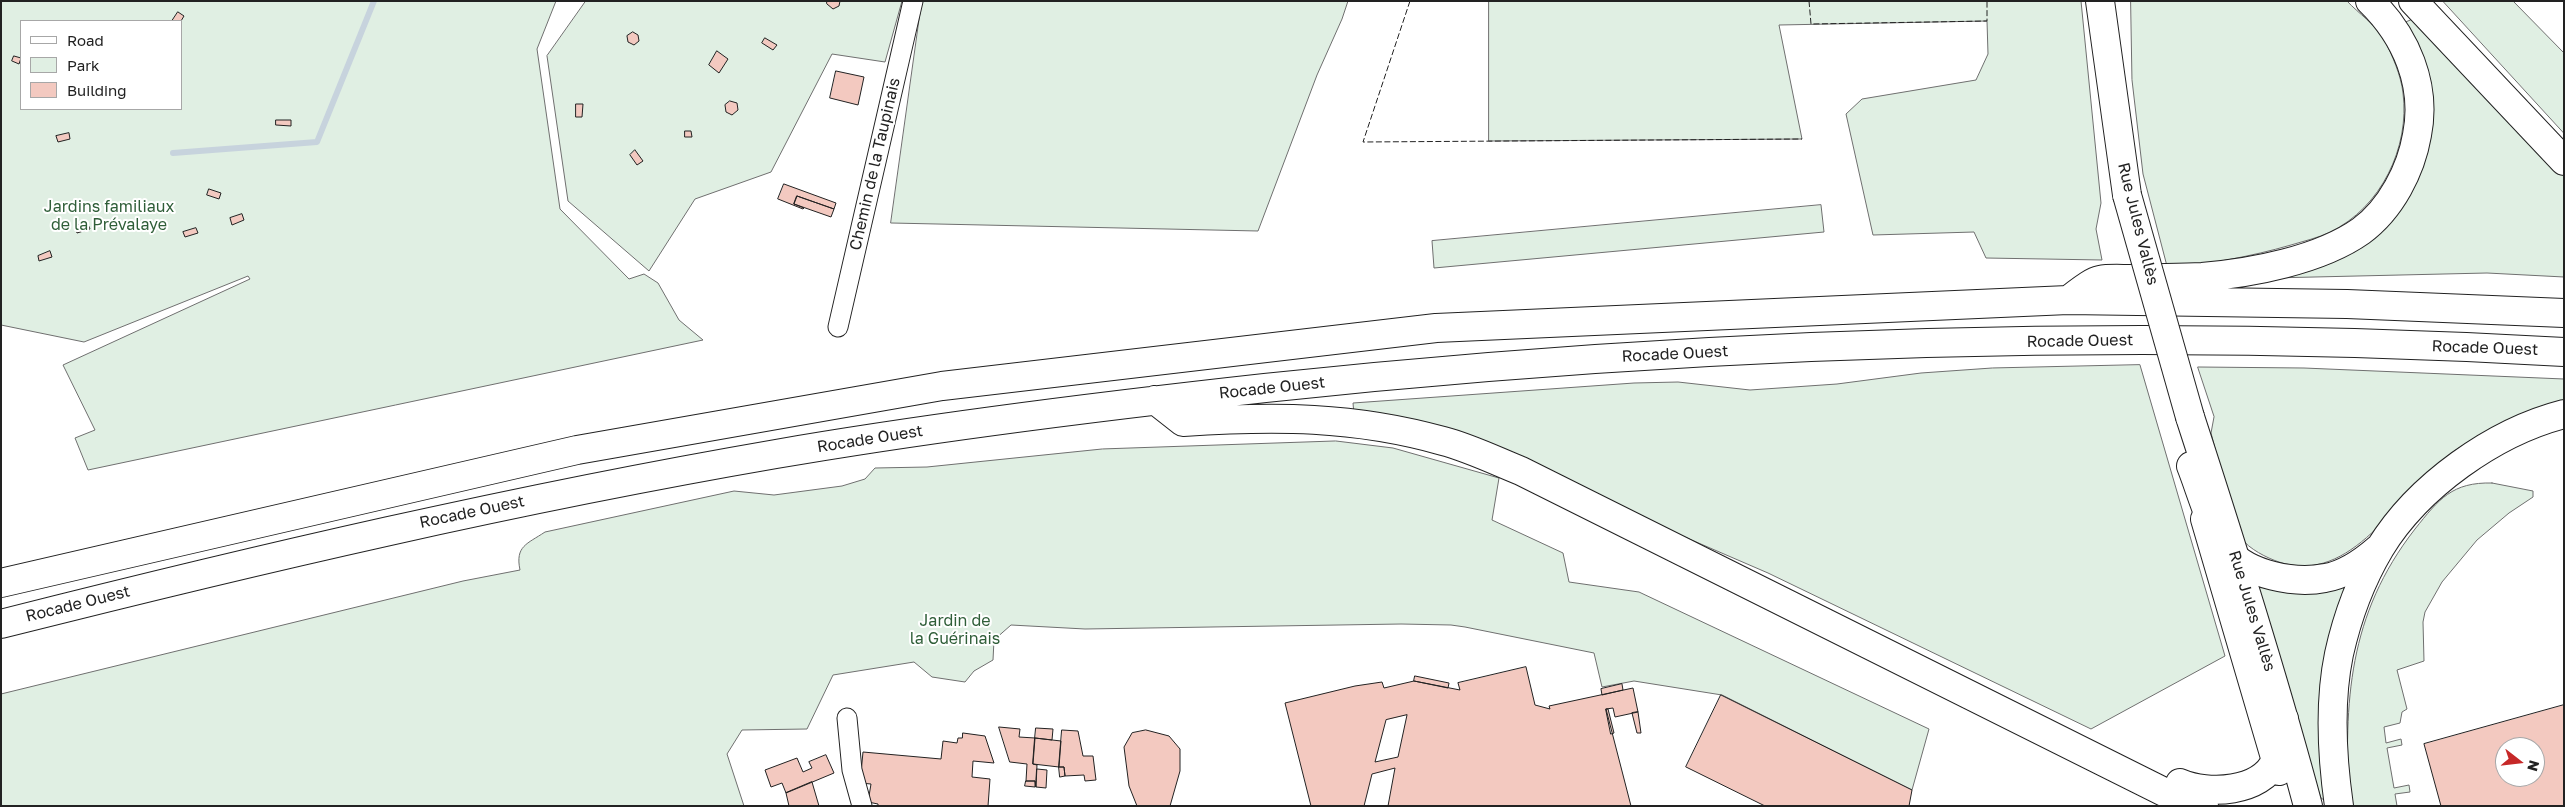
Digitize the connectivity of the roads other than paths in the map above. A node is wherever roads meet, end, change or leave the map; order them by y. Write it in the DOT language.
graph roads {
  1 [pos="913,1"];
  2 [pos="2100,1"];
  3 [pos="2113,1"];
  4 [pos="2370,1"];
  5 [pos="2413,1"];
  6 [pos="2109,56"];
  7 [pos="2564,161"];
  8 [pos="2068,300"];
  9 [pos="2564,313"];
  10 [pos="838,327"];
  11 [pos="2564,352"];
  12 [pos="1155,400"];
  13 [pos="2564,414"];
  14 [pos="2190,417"];
  15 [pos="2192,466"];
  16 [pos="2381,547"];
  17 [pos="2236,560"];
  18 [pos="1,583"];
  19 [pos="1,624"];
  20 [pos="1994,706"];
  21 [pos="847,718"];
  22 [pos="2284,719"];
  23 [pos="2276,762"];
  24 [pos="862,806"];
  25 [pos="2204,806"];
  26 [pos="2292,806"];
  27 [pos="2308,806"];
  28 [pos="2339,806"];
  1 -- 10 [label="street, Chemin de la Taupinais"];
  2 -- 6 [label="main road, Rue Jules Vallès"];
  3 -- 6 [label="main road, Rue Jules Vallès"];
  4 -- 8 [label="main road"];
  5 -- 7 [label="main road"];
  6 -- 14 [label="main road, Rue Jules Vallès, bridge"];
  8 -- 9 [label="main road"];
  8 -- 18 [label="main road"];
  11 -- 12 [label="main road, Rocade Ouest"];
  12 -- 19 [label="main road, Rocade Ouest"];
  12 -- 20 [label="main road"];
  13 -- 16 [label="main road"];
  14 -- 15 [label="main road, Rue Jules Vallès"];
  14 -- 17 [label="main road, Rue Jules Vallès"];
  15 -- 17 [label="main road"];
  15 -- 23 [label="main road, Rue Jules Vallès"];
  16 -- 17 [label="main road"];
  16 -- 28 [label="main road"];
  17 -- 22 [label="main road, Rue Jules Vallès"];
  20 -- 23 [label="main road"];
  20 -- 25 [label="main road"];
  21 -- 24 [label="street"];
  22 -- 23 [label="main road"];
  22 -- 27 [label="main road, Rue Jules Vallès"];
  23 -- 26 [label="main road, Rue Jules Vallès"];
}
